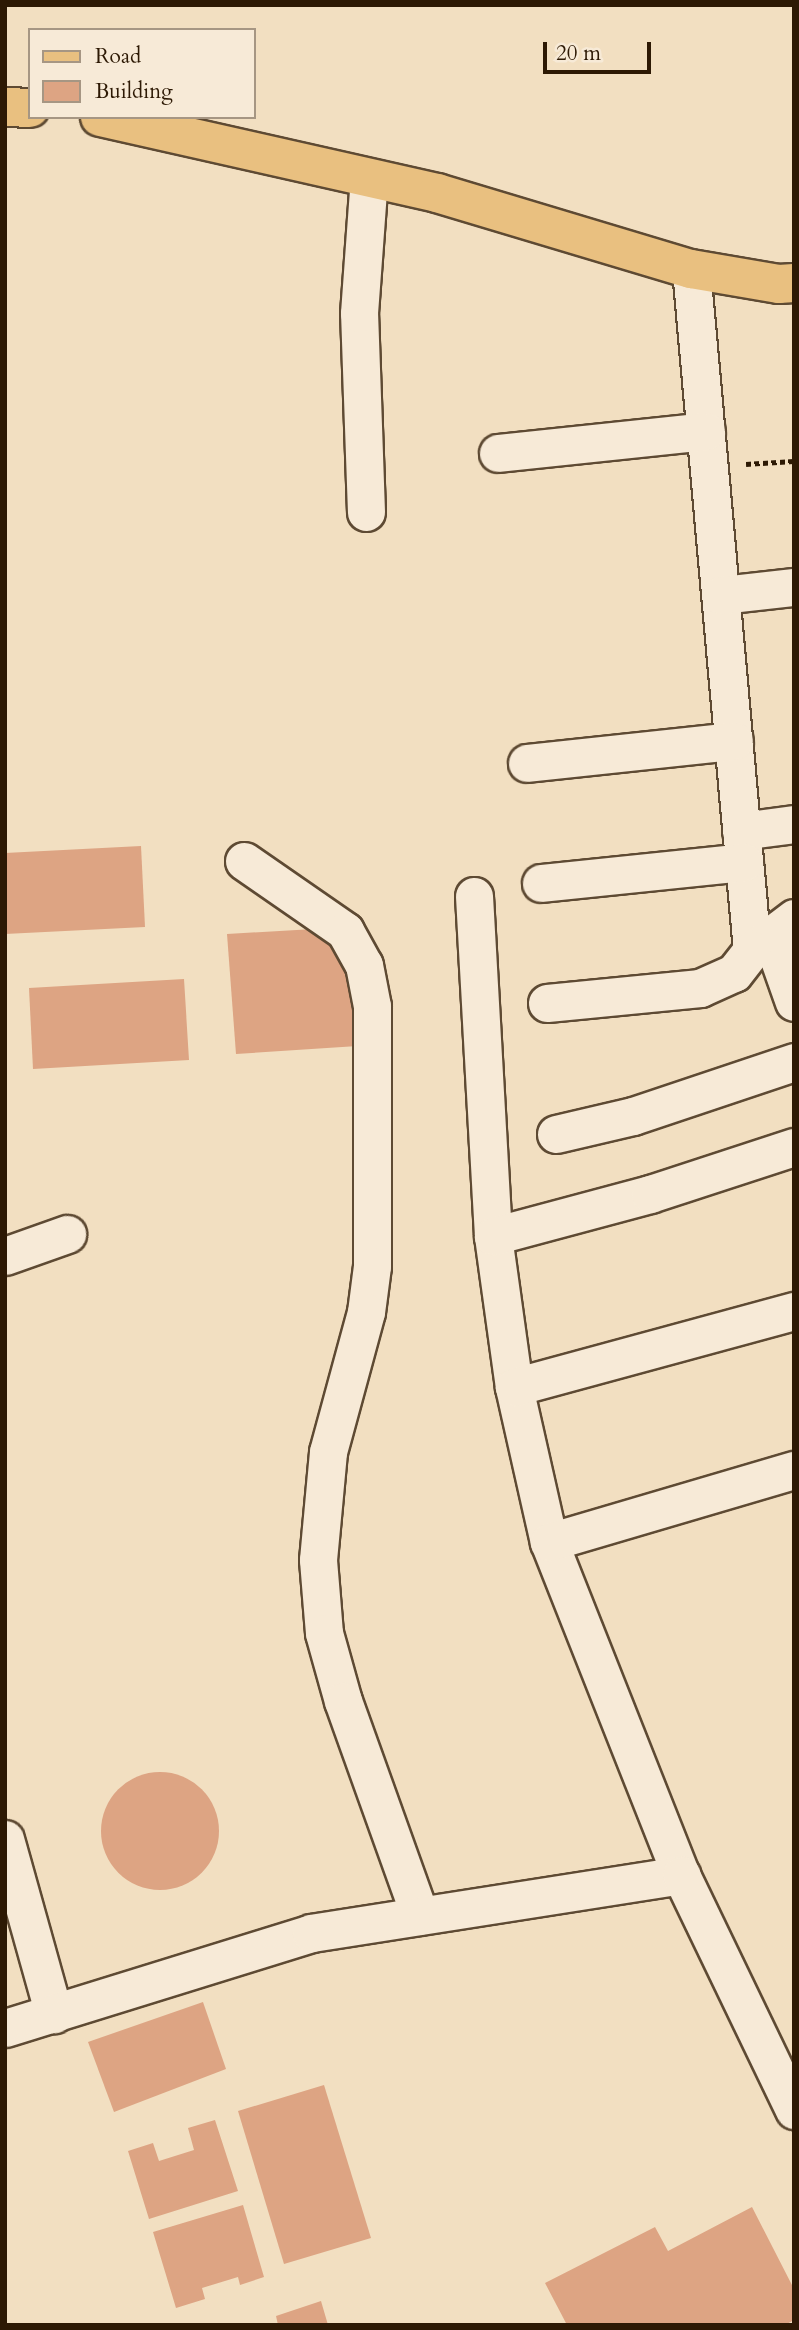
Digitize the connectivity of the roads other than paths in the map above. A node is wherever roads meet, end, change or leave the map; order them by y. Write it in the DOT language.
graph roads {
  1 [pos="5,107"];
  2 [pos="28,108"];
  3 [pos="109,119"];
  4 [pos="369,178"];
  5 [pos="691,269"];
  6 [pos="794,282"];
  7 [pos="706,431"];
  8 [pos="498,453"];
  9 [pos="366,512"];
  10 [pos="794,587"];
  11 [pos="720,595"];
  12 [pos="734,741"];
  13 [pos="527,763"];
  14 [pos="794,824"];
  15 [pos="743,846"];
  16 [pos="244,861"];
  17 [pos="541,883"];
  18 [pos="474,896"];
  19 [pos="772,934"];
  20 [pos="794,1002"];
  21 [pos="547,1003"];
  22 [pos="794,1062"];
  23 [pos="556,1134"];
  24 [pos="794,1147"];
  25 [pos="67,1234"];
  26 [pos="493,1236"];
  27 [pos="5,1256"];
  28 [pos="794,1311"];
  29 [pos="514,1387"];
  30 [pos="794,1471"];
  31 [pos="549,1542"];
  32 [pos="5,1839"];
  33 [pos="681,1875"];
  34 [pos="420,1916"];
  35 [pos="54,2014"];
  36 [pos="5,2028"];
  37 [pos="794,2110"];
  1 -- 2 [label="main road"];
  3 -- 4 [label="main road"];
  4 -- 5 [label="main road"];
  4 -- 9 [label="street"];
  5 -- 6 [label="main road"];
  5 -- 7 [label="street"];
  7 -- 8 [label="street"];
  7 -- 11 [label="street"];
  10 -- 11 [label="street"];
  11 -- 12 [label="street"];
  12 -- 13 [label="street"];
  12 -- 15 [label="street"];
  14 -- 15 [label="street"];
  15 -- 17 [label="street"];
  15 -- 19 [label="street"];
  16 -- 34 [label="street"];
  18 -- 26 [label="street"];
  19 -- 20 [label="street"];
  19 -- 21 [label="street"];
  22 -- 23 [label="street"];
  24 -- 26 [label="street"];
  25 -- 27 [label="street"];
  26 -- 29 [label="street"];
  28 -- 29 [label="street"];
  29 -- 31 [label="street"];
  30 -- 31 [label="street"];
  31 -- 33 [label="street"];
  32 -- 35 [label="street"];
  33 -- 34 [label="street"];
  33 -- 37 [label="street"];
  34 -- 35 [label="street"];
  35 -- 36 [label="street"];
}
